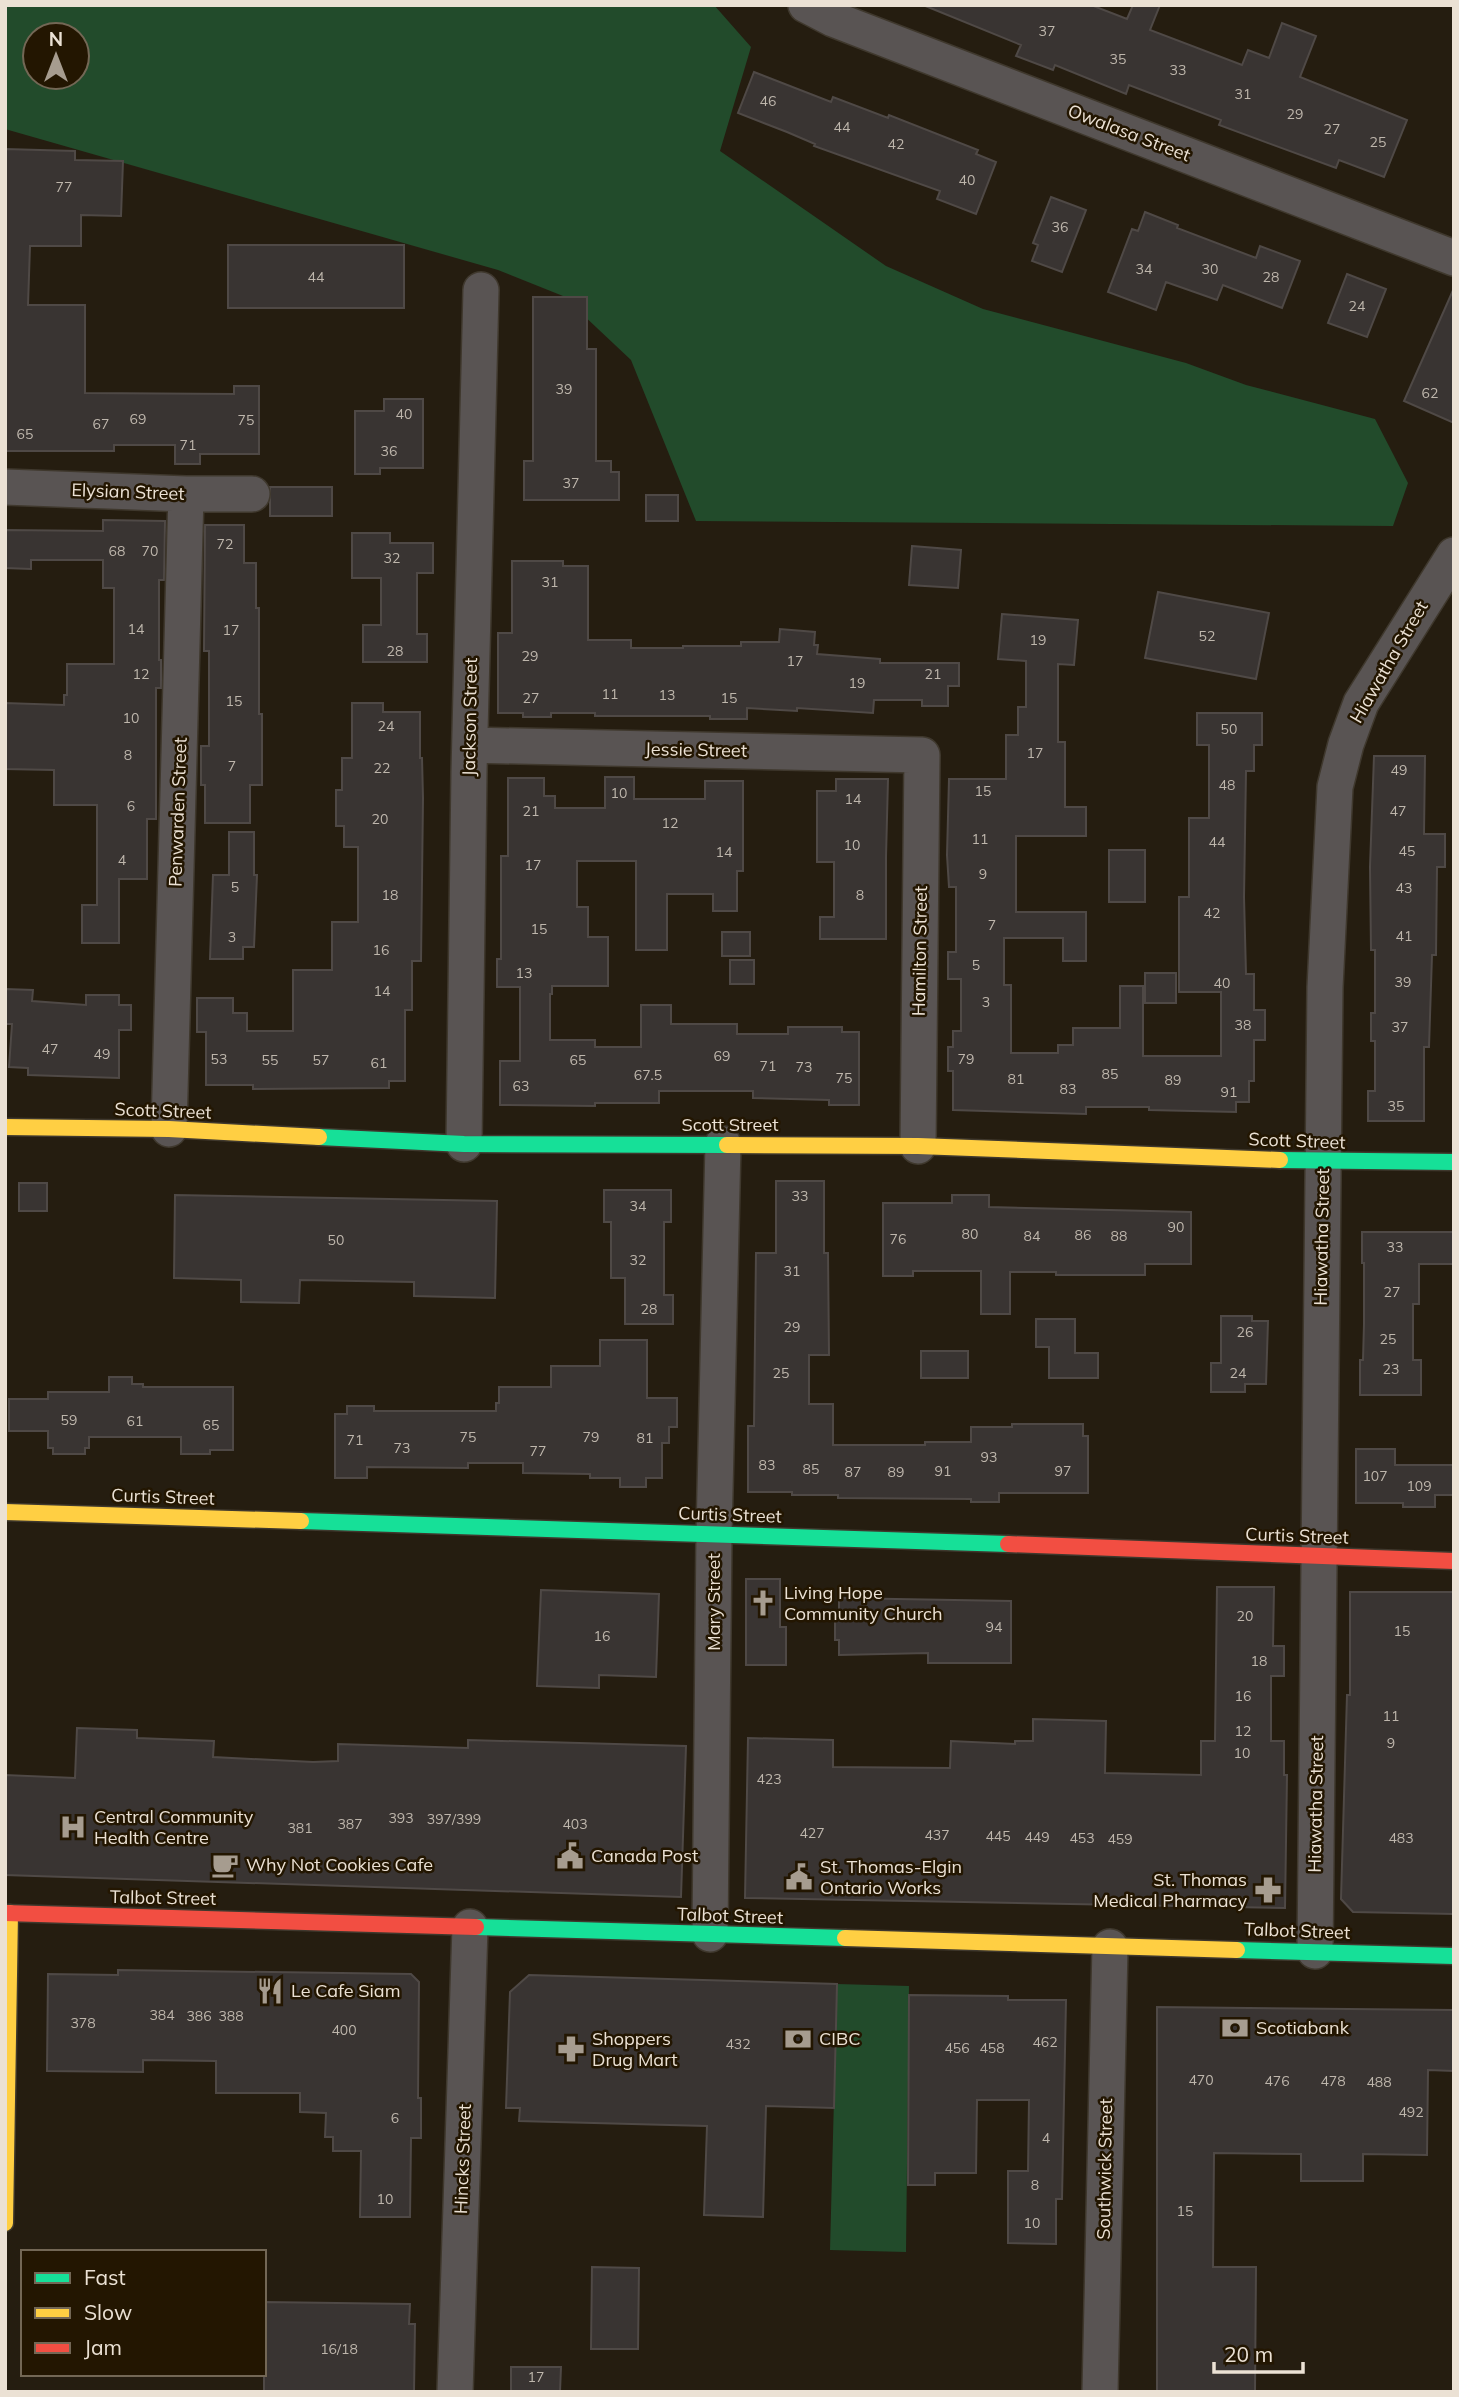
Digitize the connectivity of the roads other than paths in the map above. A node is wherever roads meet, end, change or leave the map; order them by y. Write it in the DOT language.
graph roads {
  1 [pos="806,5"];
  2 [pos="1454,258"];
  3 [pos="481,290"];
  4 [pos="5,487"];
  5 [pos="186,494"];
  6 [pos="252,494"];
  7 [pos="1454,555"];
  8 [pos="470,745"];
  9 [pos="922,755"];
  10 [pos="5,1127"];
  11 [pos="169,1129"];
  12 [pos="464,1144"];
  13 [pos="723,1144"];
  14 [pos="918,1146"];
  15 [pos="1322,1162"];
  16 [pos="1454,1162"];
  17 [pos="5,1512"];
  18 [pos="714,1534"];
  19 [pos="1319,1556"];
  20 [pos="1454,1560"];
  21 [pos="8,1913"];
  22 [pos="470,1927"];
  23 [pos="710,1934"];
  24 [pos="1110,1947"];
  25 [pos="1315,1951"];
  26 [pos="1454,1956"];
  27 [pos="5,2224"];
  28 [pos="455,2392"];
  29 [pos="1100,2392"];
  1 -- 2 [label="street, Owalasa Street"];
  3 -- 8 [label="street, Jackson Street"];
  4 -- 5 [label="street, Elysian Street"];
  5 -- 6 [label="street, Elysian Street"];
  5 -- 11 [label="street, Penwarden Street"];
  7 -- 15 [label="street, Hiawatha Street"];
  8 -- 9 [label="street, Jessie Street"];
  8 -- 12 [label="street, Jackson Street"];
  9 -- 14 [label="street, Hamilton Street"];
  10 -- 11 [label="street, Scott Street"];
  11 -- 12 [label="street, Scott Street"];
  12 -- 13 [label="street, Scott Street"];
  13 -- 14 [label="street, Scott Street"];
  13 -- 18 [label="street, Mary Street"];
  14 -- 15 [label="street, Scott Street"];
  15 -- 16 [label="street, Scott Street"];
  15 -- 19 [label="street, Hiawatha Street"];
  17 -- 18 [label="street, Curtis Street"];
  18 -- 19 [label="street, Curtis Street"];
  18 -- 23 [label="street, Mary Street"];
  19 -- 20 [label="street, Curtis Street"];
  19 -- 25 [label="street, Hiawatha Street"];
  21 -- 22 [label="street, Talbot Street"];
  21 -- 27 [label="street"];
  22 -- 23 [label="street, Talbot Street"];
  22 -- 28 [label="street, Hincks Street"];
  23 -- 24 [label="street, Talbot Street"];
  24 -- 25 [label="street, Talbot Street"];
  24 -- 29 [label="street, Southwick Street"];
  25 -- 26 [label="street, Talbot Street"];
}
